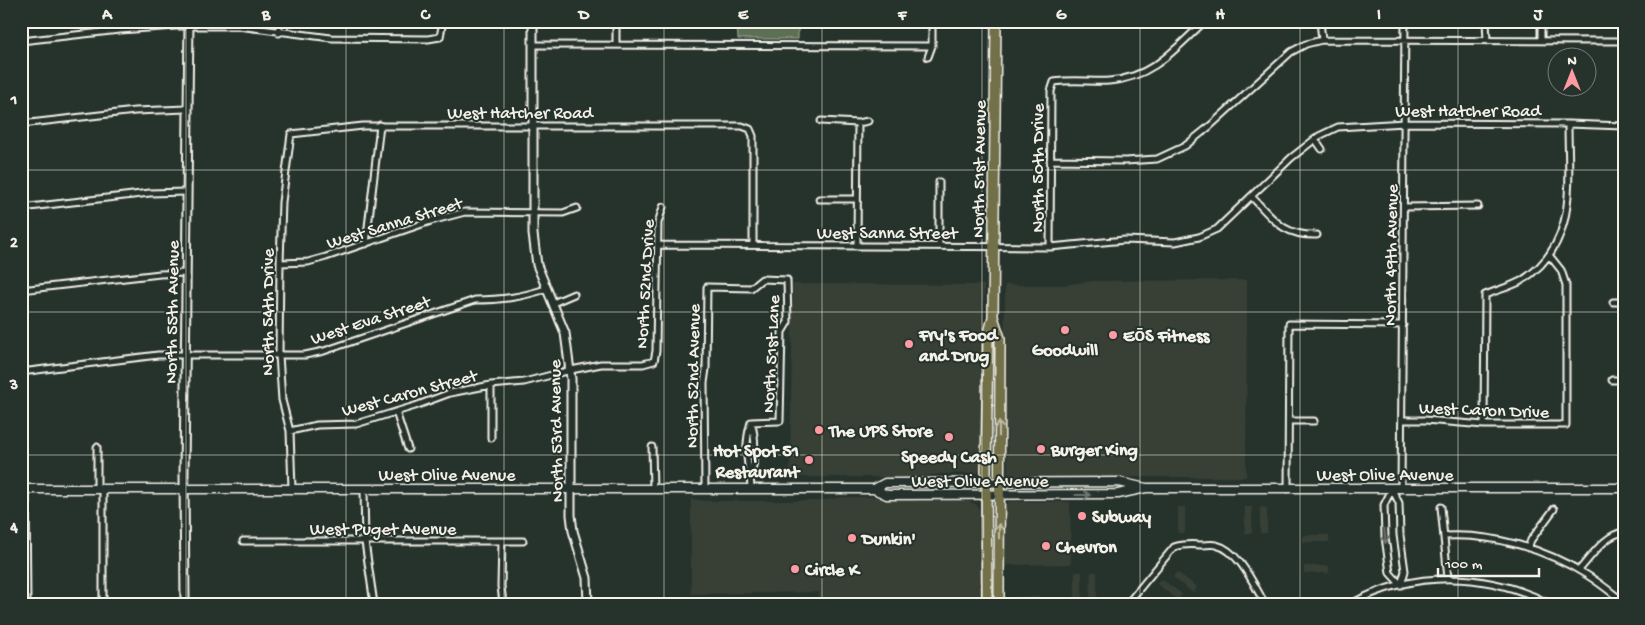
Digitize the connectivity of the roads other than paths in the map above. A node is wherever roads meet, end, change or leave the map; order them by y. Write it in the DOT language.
graph roads {
  1 [pos="279,21"];
  2 [pos="442,21"];
  3 [pos="533,21"];
  4 [pos="616,21"];
  5 [pos="932,21"];
  6 [pos="996,21"];
  7 [pos="1205,21"];
  8 [pos="1320,21"];
  9 [pos="1406,21"];
  10 [pos="1486,21"];
  11 [pos="1541,21"];
  12 [pos="188,24"];
  13 [pos="279,32"];
  14 [pos="1322,40"];
  15 [pos="1624,40"];
  16 [pos="21,41"];
  17 [pos="1486,41"];
  18 [pos="1541,41"];
  19 [pos="1405,42"];
  20 [pos="534,44"];
  21 [pos="616,45"];
  22 [pos="932,46"];
  23 [pos="928,57"];
  24 [pos="187,109"];
  25 [pos="868,121"];
  26 [pos="820,122"];
  27 [pos="858,123"];
  28 [pos="21,124"];
  29 [pos="1405,124"];
  30 [pos="1568,124"];
  31 [pos="380,125"];
  32 [pos="533,125"];
  33 [pos="1624,126"];
  34 [pos="291,134"];
  35 [pos="1315,139"];
  36 [pos="1322,150"];
  37 [pos="1050,160"];
  38 [pos="939,182"];
  39 [pos="186,192"];
  40 [pos="1252,197"];
  41 [pos="819,199"];
  42 [pos="858,199"];
  43 [pos="1478,206"];
  44 [pos="663,207"];
  45 [pos="1404,207"];
  46 [pos="21,208"];
  47 [pos="577,208"];
  48 [pos="532,212"];
  49 [pos="1317,235"];
  50 [pos="366,244"];
  51 [pos="657,245"];
  52 [pos="753,245"];
  53 [pos="857,246"];
  54 [pos="939,246"];
  55 [pos="1050,246"];
  56 [pos="994,247"];
  57 [pos="1549,255"];
  58 [pos="280,263"];
  59 [pos="186,273"];
  60 [pos="788,280"];
  61 [pos="546,289"];
  62 [pos="21,290"];
  63 [pos="574,294"];
  64 [pos="1613,302"];
  65 [pos="1624,302"];
  66 [pos="553,303"];
  67 [pos="993,316"];
  68 [pos="1403,325"];
  69 [pos="185,355"];
  70 [pos="279,355"];
  71 [pos="654,361"];
  72 [pos="571,370"];
  73 [pos="21,372"];
  74 [pos="1612,380"];
  75 [pos="1624,380"];
  76 [pos="491,385"];
  77 [pos="396,412"];
  78 [pos="1402,420"];
  79 [pos="1289,421"];
  80 [pos="1314,421"];
  81 [pos="1484,425"];
  82 [pos="290,430"];
  83 [pos="491,438"];
  84 [pos="97,447"];
  85 [pos="652,447"];
  86 [pos="408,450"];
  87 [pos="986,482"];
  88 [pos="999,482"];
  89 [pos="1146,488"];
  90 [pos="1401,488"];
  91 [pos="1624,488"];
  92 [pos="24,489"];
  93 [pos="100,489"];
  94 [pos="292,489"];
  95 [pos="364,489"];
  96 [pos="653,489"];
  97 [pos="705,489"];
  98 [pos="751,489"];
  99 [pos="874,489"];
  100 [pos="1288,489"];
  101 [pos="1392,489"];
  102 [pos="184,490"];
  103 [pos="571,490"];
  104 [pos="986,495"];
  105 [pos="999,495"];
  106 [pos="1441,507"];
  107 [pos="1554,509"];
  108 [pos="1624,532"];
  109 [pos="1444,536"];
  110 [pos="242,541"];
  111 [pos="502,541"];
  112 [pos="523,541"];
  113 [pos="365,542"];
  114 [pos="1528,548"];
  115 [pos="1579,570"];
  116 [pos="1448,578"];
  117 [pos="1400,585"];
  118 [pos="1624,602"];
  119 [pos="27,604"];
  120 [pos="103,604"];
  121 [pos="185,604"];
  122 [pos="374,604"];
  123 [pos="503,604"];
  124 [pos="588,604"];
  125 [pos="987,604"];
  126 [pos="999,604"];
  127 [pos="1127,604"];
  128 [pos="1265,604"];
  129 [pos="1351,604"];
  130 [pos="1550,604"];
  1 -- 13 [label="street"];
  2 -- 13 [label="street"];
  3 -- 20 [label="street, North 53rd Avenue"];
  4 -- 21 [label="street"];
  5 -- 22 [label="street"];
  6 -- 56 [label="main road, North 51st Avenue"];
  7 -- 37 [label="street, North 50th Drive"];
  8 -- 14 [label="street"];
  9 -- 19 [label="street, North 49th Avenue"];
  10 -- 17 [label="street"];
  11 -- 18 [label="street"];
  12 -- 13 [label="street"];
  12 -- 16 [label="street"];
  12 -- 24 [label="street, North 55th Avenue"];
  14 -- 19 [label="street"];
  14 -- 37 [label="street"];
  15 -- 18 [label="street"];
  17 -- 18 [label="street"];
  17 -- 19 [label="street"];
  19 -- 29 [label="street, North 49th Avenue"];
  20 -- 21 [label="street"];
  20 -- 32 [label="street, North 53rd Avenue"];
  21 -- 22 [label="street"];
  22 -- 23 [label="street"];
  24 -- 28 [label="street"];
  24 -- 39 [label="street, North 55th Avenue"];
  25 -- 27 [label="street"];
  26 -- 27 [label="street"];
  27 -- 42 [label="street"];
  29 -- 30 [label="street, West Hatcher Road"];
  29 -- 35 [label="street, West Hatcher Road"];
  29 -- 45 [label="street, North 49th Avenue"];
  30 -- 33 [label="street, West Hatcher Road"];
  30 -- 57 [label="street"];
  31 -- 32 [label="street, West Hatcher Road"];
  31 -- 34 [label="street, West Hatcher Road"];
  31 -- 50 [label="street"];
  32 -- 48 [label="street, North 53rd Avenue"];
  32 -- 52 [label="street, West Hatcher Road"];
  34 -- 58 [label="street, North 54th Drive"];
  35 -- 36 [label="street"];
  35 -- 40 [label="street, West Hatcher Road"];
  37 -- 55 [label="street, North 50th Drive"];
  38 -- 54 [label="street"];
  39 -- 46 [label="street"];
  39 -- 59 [label="street, North 55th Avenue"];
  40 -- 49 [label="street"];
  40 -- 55 [label="street, West Sanna Street"];
  41 -- 42 [label="street"];
  42 -- 53 [label="street"];
  43 -- 45 [label="street"];
  44 -- 51 [label="street, North 52nd Drive"];
  45 -- 68 [label="street, North 49th Avenue"];
  47 -- 48 [label="street, West Sanna Street"];
  48 -- 50 [label="street, West Sanna Street"];
  48 -- 61 [label="street, North 53rd Avenue"];
  50 -- 58 [label="street, West Sanna Street"];
  51 -- 52 [label="street, West Sanna Street"];
  51 -- 71 [label="street, North 52nd Drive"];
  52 -- 53 [label="street, West Sanna Street"];
  53 -- 54 [label="street, West Sanna Street"];
  54 -- 56 [label="street, West Sanna Street"];
  55 -- 56 [label="street, West Sanna Street"];
  56 -- 67 [label="main road, North 51st Avenue"];
  57 -- 81 [label="street"];
  57 -- 81 [label="street, West Caron Drive"];
  58 -- 70 [label="street, North 54th Drive"];
  59 -- 62 [label="street"];
  59 -- 69 [label="street, North 55th Avenue"];
  60 -- 97 [label="street, North 52nd Avenue"];
  60 -- 98 [label="street, North 51st Lane"];
  61 -- 66 [label="street, North 53rd Avenue"];
  61 -- 70 [label="street, West Eva Street"];
  63 -- 66 [label="street"];
  64 -- 65 [label="street"];
  66 -- 72 [label="street, North 53rd Avenue"];
  67 -- 87 [label="main road, North 51st Avenue"];
  88 -- 67 [label="main road, North 51st Avenue, one-way"];
  68 -- 78 [label="street, North 49th Avenue"];
  68 -- 79 [label="street"];
  69 -- 70 [label="street, West Eva Street"];
  69 -- 73 [label="street, West Eva Street"];
  69 -- 102 [label="street, North 55th Avenue"];
  70 -- 82 [label="street, North 54th Drive"];
  71 -- 72 [label="street, West Caron Street"];
  72 -- 76 [label="street, West Caron Street"];
  72 -- 103 [label="street, North 53rd Avenue"];
  74 -- 75 [label="street"];
  76 -- 77 [label="street, West Caron Street"];
  76 -- 83 [label="street"];
  77 -- 82 [label="street, West Caron Street"];
  77 -- 86 [label="street"];
  78 -- 81 [label="street, West Caron Drive"];
  78 -- 90 [label="street, North 49th Avenue"];
  79 -- 80 [label="street"];
  79 -- 100 [label="street"];
  82 -- 94 [label="street, North 54th Drive"];
  84 -- 93 [label="street"];
  85 -- 96 [label="street"];
  87 -- 88 [label="main road, West Olive Avenue"];
  87 -- 99 [label="main road, West Olive Avenue"];
  87 -- 104 [label="main road, North 51st Avenue"];
  88 -- 89 [label="main road, West Olive Avenue"];
  88 -- 105 [label="main road, North 51st Avenue"];
  89 -- 100 [label="main road, West Olive Avenue"];
  105 -- 89 [label="main road, West Olive Avenue, one-way"];
  90 -- 91 [label="main road, West Olive Avenue"];
  90 -- 101 [label="main road, West Olive Avenue"];
  92 -- 93 [label="main road, West Olive Avenue"];
  92 -- 119 [label="street"];
  93 -- 102 [label="main road, West Olive Avenue"];
  93 -- 120 [label="street"];
  94 -- 95 [label="main road, West Olive Avenue"];
  94 -- 102 [label="main road, West Olive Avenue"];
  95 -- 103 [label="main road, West Olive Avenue"];
  95 -- 113 [label="street"];
  96 -- 97 [label="main road, West Olive Avenue"];
  96 -- 103 [label="main road, West Olive Avenue"];
  97 -- 98 [label="main road, West Olive Avenue"];
  98 -- 99 [label="main road, West Olive Avenue"];
  99 -- 104 [label="main road, West Olive Avenue"];
  100 -- 101 [label="main road, West Olive Avenue"];
  101 -- 117 [label="street"];
  101 -- 117 [label="street, one-way"];
  102 -- 121 [label="street, North 55th Avenue"];
  103 -- 124 [label="street, North 53rd Avenue"];
  104 -- 105 [label="main road, West Olive Avenue"];
  104 -- 125 [label="main road, North 51st Avenue"];
  126 -- 105 [label="main road, North 51st Avenue, one-way"];
  106 -- 109 [label="street"];
  107 -- 114 [label="street"];
  108 -- 115 [label="street"];
  109 -- 114 [label="street"];
  109 -- 116 [label="street"];
  110 -- 113 [label="street, West Puget Avenue"];
  111 -- 112 [label="street, West Puget Avenue"];
  111 -- 113 [label="street, West Puget Avenue"];
  111 -- 123 [label="street"];
  113 -- 122 [label="street"];
  114 -- 115 [label="street"];
  115 -- 118 [label="street"];
  116 -- 117 [label="street"];
  116 -- 130 [label="street"];
  117 -- 129 [label="street"];
  127 -- 128 [label="street"];
}
